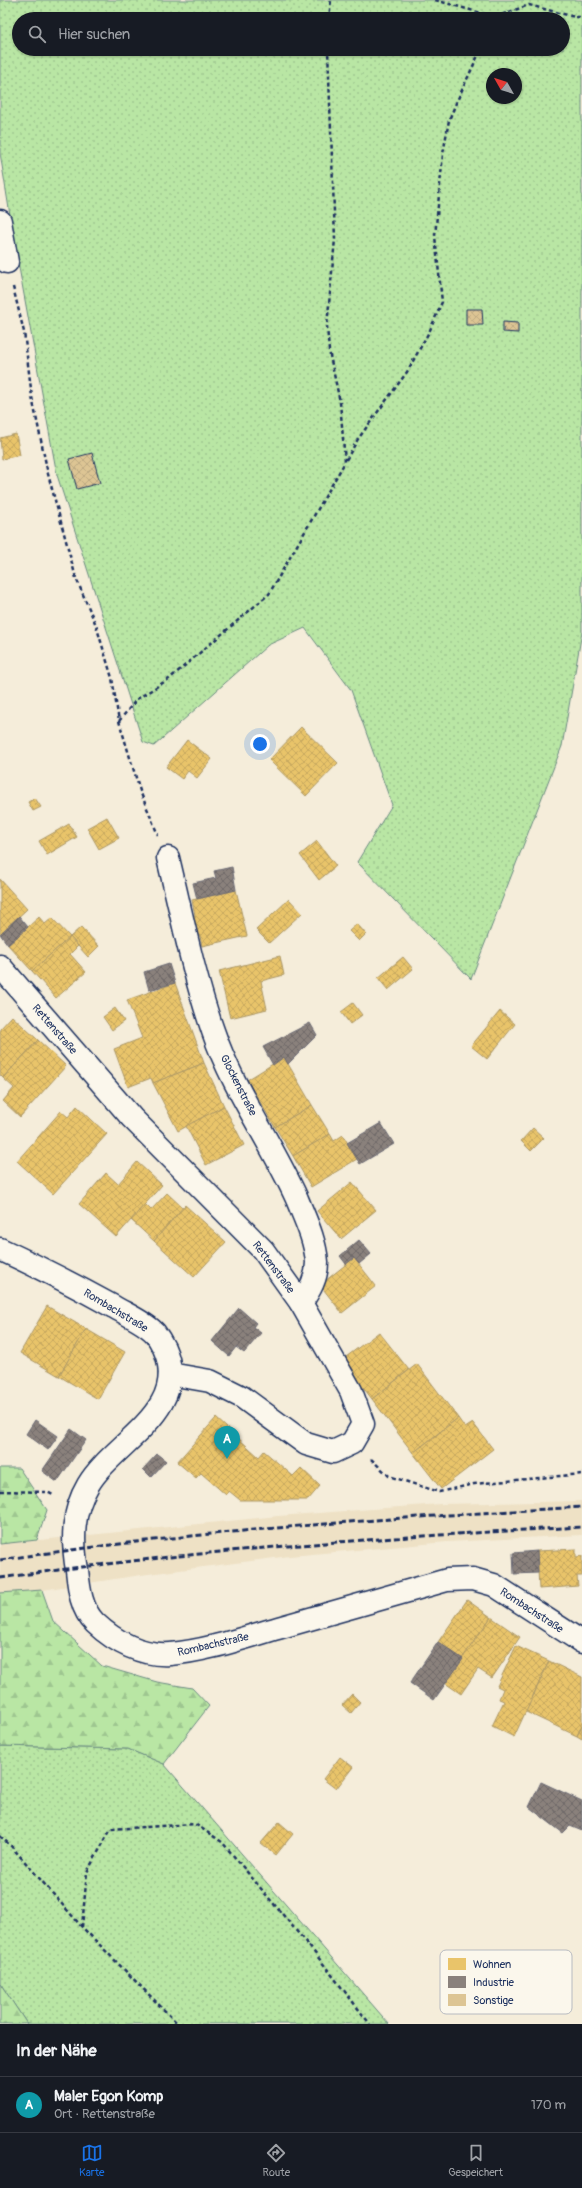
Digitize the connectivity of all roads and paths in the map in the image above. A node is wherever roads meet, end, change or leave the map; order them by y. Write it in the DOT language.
graph roads {
  1 [pos="331,0"];
  2 [pos="435,0"];
  3 [pos="330,12"];
  4 [pos="474,12"];
  5 [pos="510,12"];
  6 [pos="556,12"];
  7 [pos="570,16"];
  8 [pos="582,17"];
  9 [pos="328,56"];
  10 [pos="478,56"];
  11 [pos="0,221"];
  12 [pos="7,262"];
  13 [pos="345,462"];
  14 [pos="119,722"];
  15 [pos="168,858"];
  16 [pos="0,966"];
  17 [pos="0,1249"];
  18 [pos="300,1303"];
  19 [pos="170,1374"];
  20 [pos="352,1443"];
  21 [pos="582,1474"];
  22 [pos="0,1492"];
  23 [pos="78,1506"];
  24 [pos="582,1642"];
  25 [pos="0,1836"];
  26 [pos="82,1927"];
  27 [pos="178,2024"];
  28 [pos="370,2024"];
  1 -- 3 [label="path"];
  2 -- 4 [label="path"];
  5 -- 6 [label="path"];
  7 -- 8 [label="path"];
  9 -- 13 [label="path"];
  10 -- 13 [label="path"];
  11 -- 12 [label="street"];
  12 -- 14 [label="path"];
  13 -- 14 [label="path"];
  14 -- 15 [label="path"];
  15 -- 18 [label="street, Glockenstraße"];
  16 -- 18 [label="street, Rettenstraße"];
  17 -- 19 [label="street, Rombachstraße"];
  18 -- 20 [label="street, Rettenstraße"];
  19 -- 20 [label="street"];
  19 -- 23 [label="street, Rombachstraße"];
  20 -- 21 [label="path"];
  22 -- 23 [label="path"];
  23 -- 24 [label="street, Rombachstraße"];
  25 -- 26 [label="path"];
  26 -- 27 [label="path"];
  26 -- 28 [label="path"];
}
